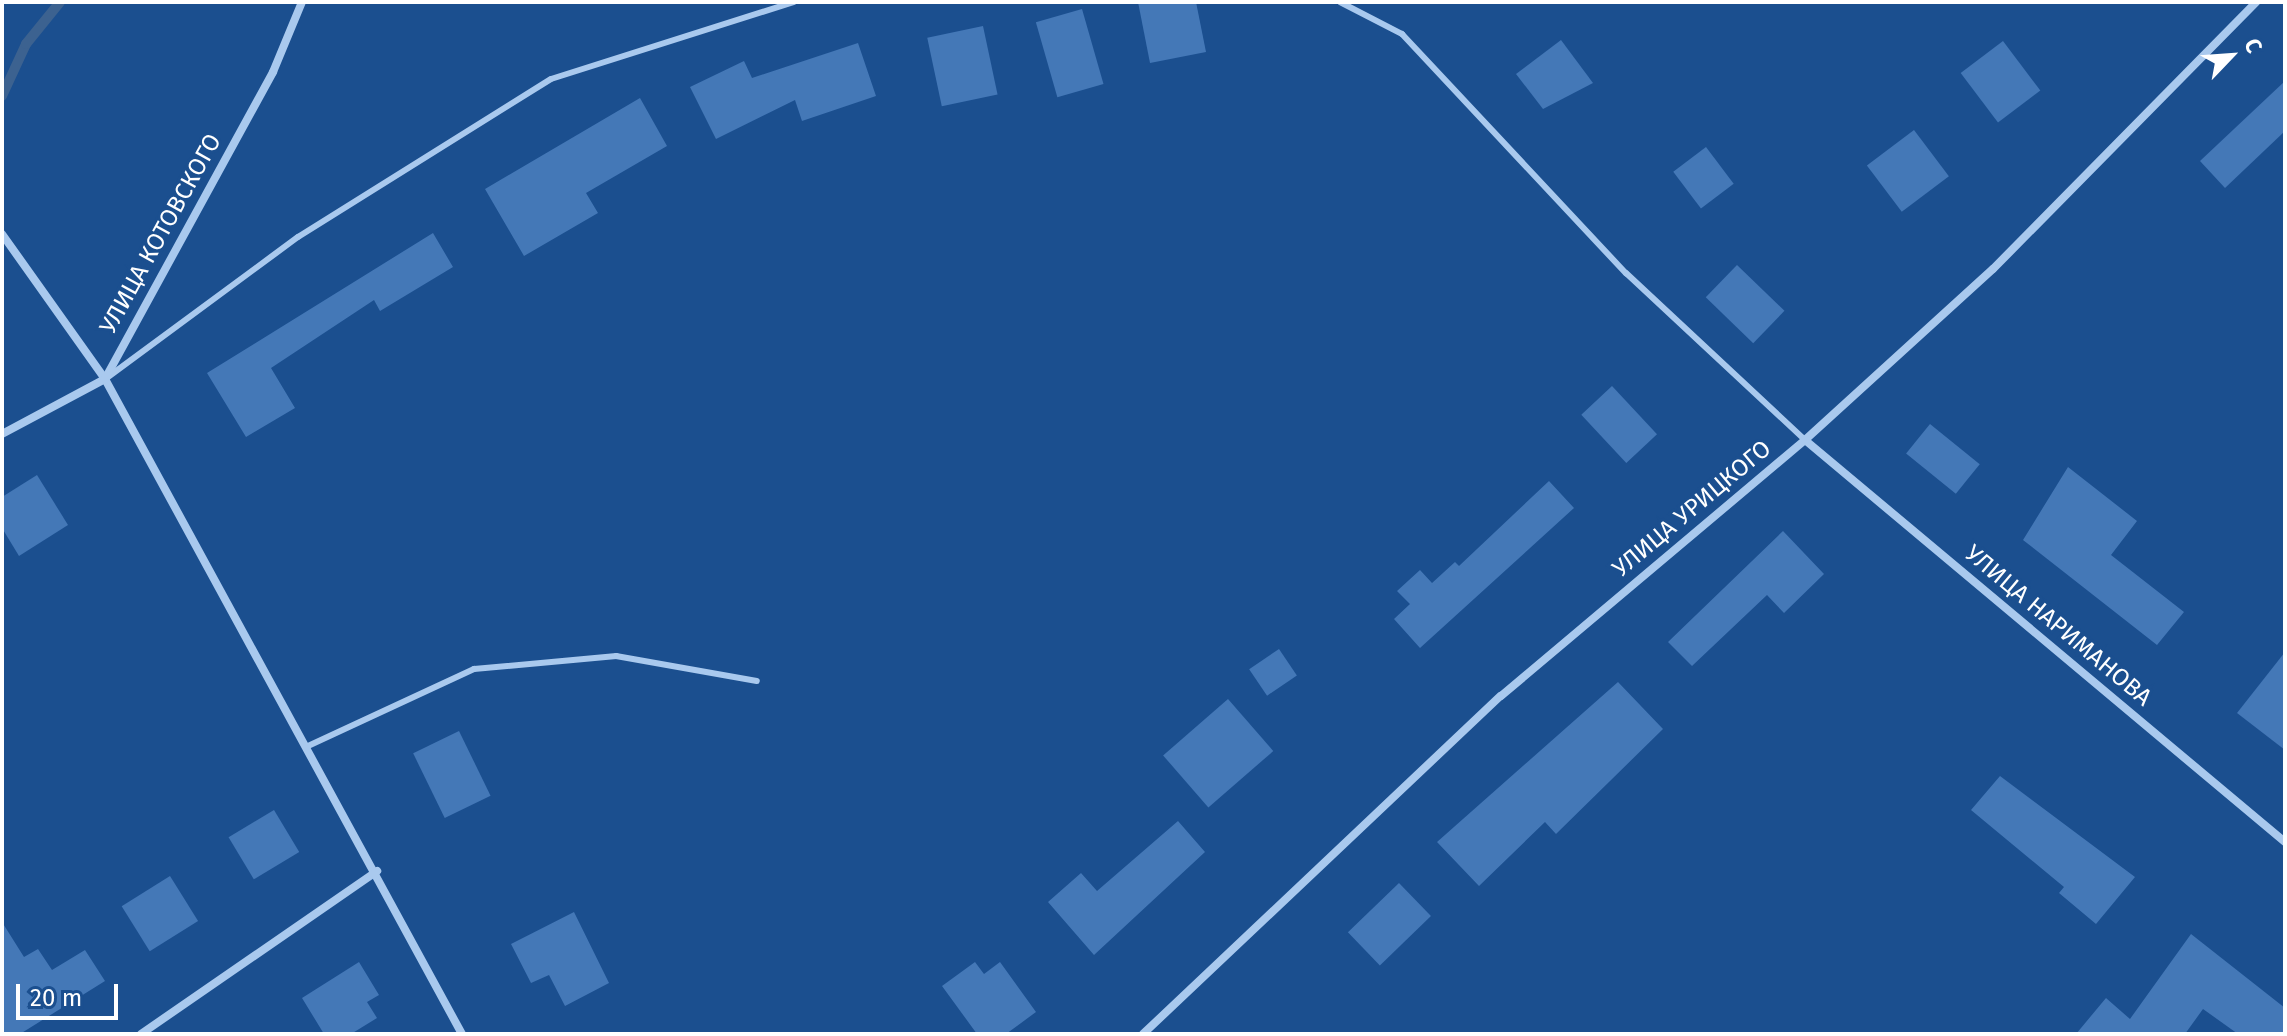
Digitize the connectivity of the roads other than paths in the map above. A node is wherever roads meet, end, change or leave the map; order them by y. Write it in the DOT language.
graph roads {
  1 [pos="302,2"];
  2 [pos="794,2"];
  3 [pos="1340,2"];
  4 [pos="2256,2"];
  5 [pos="2,234"];
  6 [pos="105,379"];
  7 [pos="2,434"];
  8 [pos="1805,440"];
  9 [pos="757,681"];
  10 [pos="308,746"];
  11 [pos="2285,842"];
  12 [pos="377,871"];
  13 [pos="141,1034"];
  14 [pos="462,1034"];
  15 [pos="1143,1034"];
  1 -- 6 [label="street, УЛИЦА КОТОВСКОГО"];
  2 -- 6 [label="lane"];
  3 -- 8 [label="lane"];
  4 -- 8 [label="street, УЛИЦА УРИЦКОГО"];
  5 -- 6 [label="street"];
  6 -- 7 [label="street"];
  6 -- 10 [label="street"];
  8 -- 11 [label="street, УЛИЦА НАРИМАНОВА"];
  8 -- 15 [label="street, УЛИЦА УРИЦКОГО"];
  9 -- 10 [label="lane"];
  10 -- 12 [label="street"];
  12 -- 13 [label="street"];
  12 -- 14 [label="street"];
}
